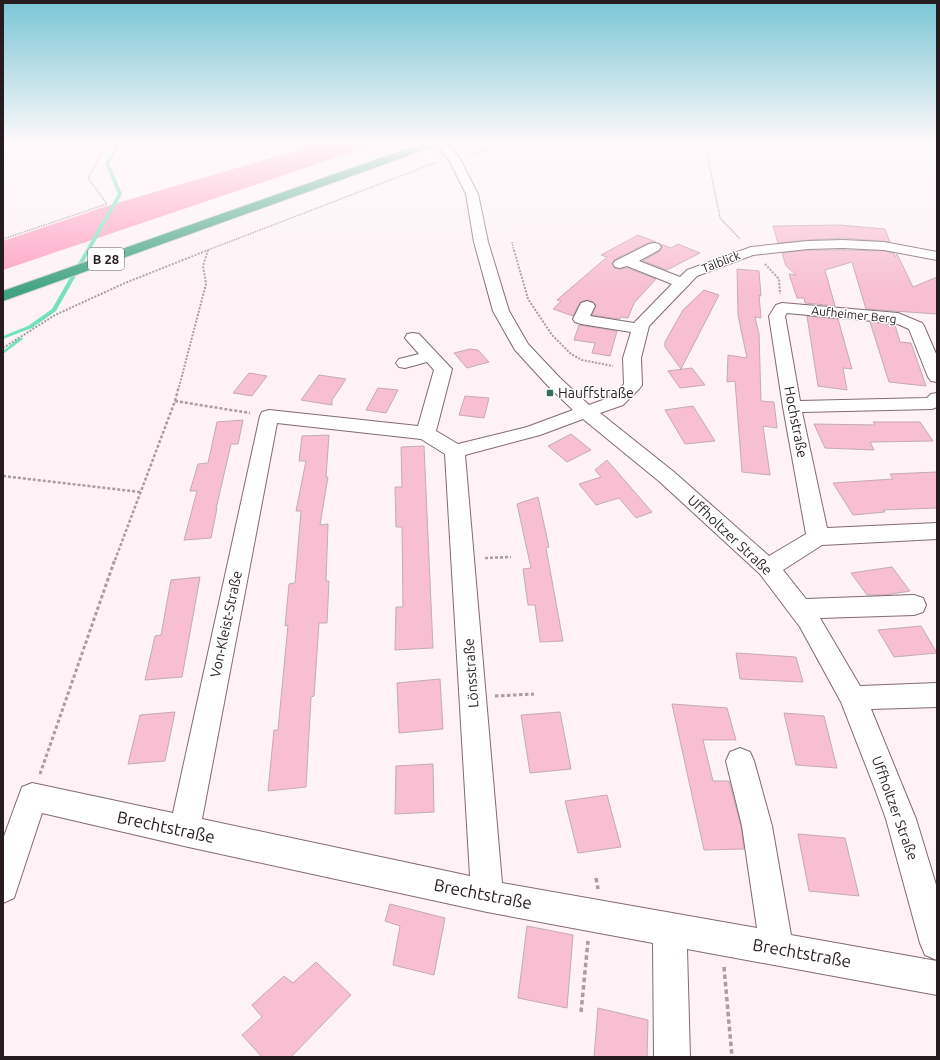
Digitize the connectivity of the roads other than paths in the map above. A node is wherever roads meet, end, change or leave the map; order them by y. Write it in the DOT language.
graph roads {
  1 [pos="261,192"];
  2 [pos="295,192"];
  3 [pos="471,192"];
  4 [pos="114,243"];
  5 [pos="654,247"];
  6 [pos="937,256"];
  7 [pos="682,283"];
  8 [pos="3,296"];
  9 [pos="587,306"];
  10 [pos="782,308"];
  11 [pos="640,329"];
  12 [pos="412,338"];
  13 [pos="430,356"];
  14 [pos="405,363"];
  15 [pos="937,377"];
  16 [pos="937,398"];
  17 [pos="792,407"];
  18 [pos="586,412"];
  19 [pos="426,433"];
  20 [pos="455,450"];
  21 [pos="937,531"];
  22 [pos="818,537"];
  23 [pos="768,568"];
  24 [pos="914,604"];
  25 [pos="800,609"];
  26 [pos="937,694"];
  27 [pos="853,698"];
  28 [pos="740,761"];
  29 [pos="184,831"];
  30 [pos="3,887"];
  31 [pos="487,896"];
  32 [pos="670,929"];
  33 [pos="937,943"];
  34 [pos="777,949"];
  35 [pos="937,978"];
  36 [pos="672,1057"];
  1 -- 4 [label="highway, B 28"];
  2 -- 8 [label="highway, B 28"];
  3 -- 18 [label="street, Uffholtzer Straße"];
  5 -- 7 [label="street"];
  6 -- 7 [label="street, Talblick"];
  7 -- 11 [label="street, Talblick"];
  9 -- 11 [label="street"];
  10 -- 15 [label="street, Aufheimer Berg"];
  10 -- 17 [label="street, Hochstraße"];
  11 -- 18 [label="street, Talblick"];
  12 -- 13 [label="street"];
  13 -- 14 [label="street"];
  13 -- 19 [label="street"];
  16 -- 17 [label="street"];
  17 -- 22 [label="street, Hochstraße"];
  18 -- 20 [label="street"];
  18 -- 23 [label="street, Uffholtzer Straße"];
  19 -- 20 [label="street"];
  19 -- 29 [label="street, Von-Kleist-Straße"];
  20 -- 31 [label="street, Lönsstraße"];
  21 -- 22 [label="street"];
  22 -- 23 [label="street"];
  23 -- 25 [label="street, Uffholtzer Straße"];
  24 -- 25 [label="street"];
  25 -- 27 [label="street, Uffholtzer Straße"];
  26 -- 27 [label="street"];
  27 -- 33 [label="street, Uffholtzer Straße"];
  28 -- 34 [label="street"];
  29 -- 30 [label="street, Brechtstraße"];
  29 -- 31 [label="street, Brechtstraße"];
  31 -- 32 [label="street, Brechtstraße"];
  32 -- 34 [label="street, Brechtstraße"];
  32 -- 36 [label="street"];
  34 -- 35 [label="street, Brechtstraße"];
}
